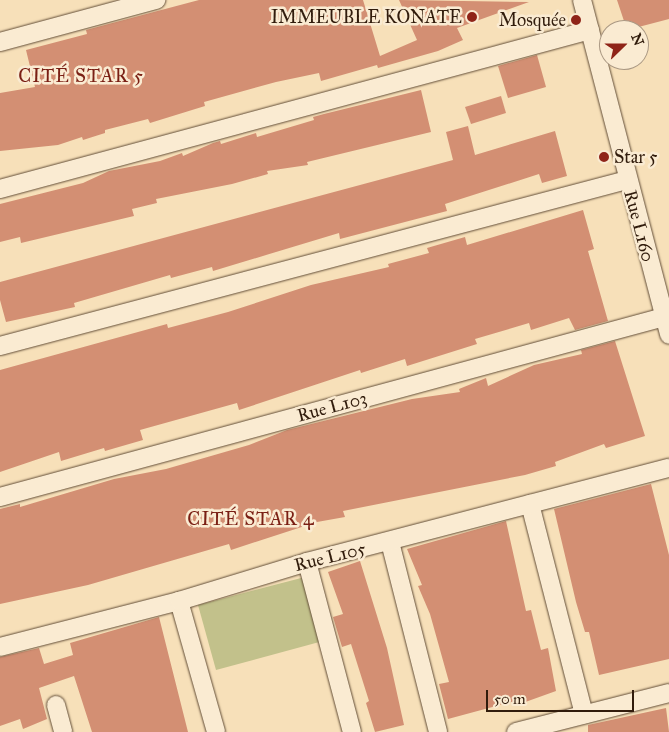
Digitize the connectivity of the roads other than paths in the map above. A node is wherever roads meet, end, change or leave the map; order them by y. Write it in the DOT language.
graph roads {
  1 [pos="156,0"];
  2 [pos="582,0"];
  3 [pos="590,30"];
  4 [pos="0,42"];
  5 [pos="627,180"];
  6 [pos="0,189"];
  7 [pos="665,307"];
  8 [pos="669,335"];
  9 [pos="0,346"];
  10 [pos="665,469"];
  11 [pos="0,497"];
  12 [pos="530,504"];
  13 [pos="390,542"];
  14 [pos="307,562"];
  15 [pos="179,601"];
  16 [pos="0,647"];
  17 [pos="669,693"];
  18 [pos="56,705"];
  19 [pos="584,714"];
  20 [pos="63,732"];
  21 [pos="216,732"];
  22 [pos="352,732"];
  23 [pos="438,732"];
  24 [pos="516,732"];
  1 -- 4 [label="street"];
  2 -- 3 [label="street, Rue L160"];
  3 -- 5 [label="street, Rue L160"];
  3 -- 6 [label="street"];
  5 -- 7 [label="street, Rue L160"];
  5 -- 9 [label="street"];
  7 -- 8 [label="street, Rue L160"];
  7 -- 11 [label="street, Rue L103"];
  10 -- 12 [label="street, Rue L105"];
  12 -- 13 [label="street, Rue L105"];
  12 -- 19 [label="street"];
  13 -- 14 [label="street, Rue L105"];
  13 -- 23 [label="street"];
  14 -- 15 [label="street, Rue L105"];
  14 -- 22 [label="street"];
  15 -- 16 [label="street, Rue L105"];
  15 -- 21 [label="street"];
  17 -- 19 [label="street"];
  18 -- 20 [label="street"];
  19 -- 24 [label="street"];
}
